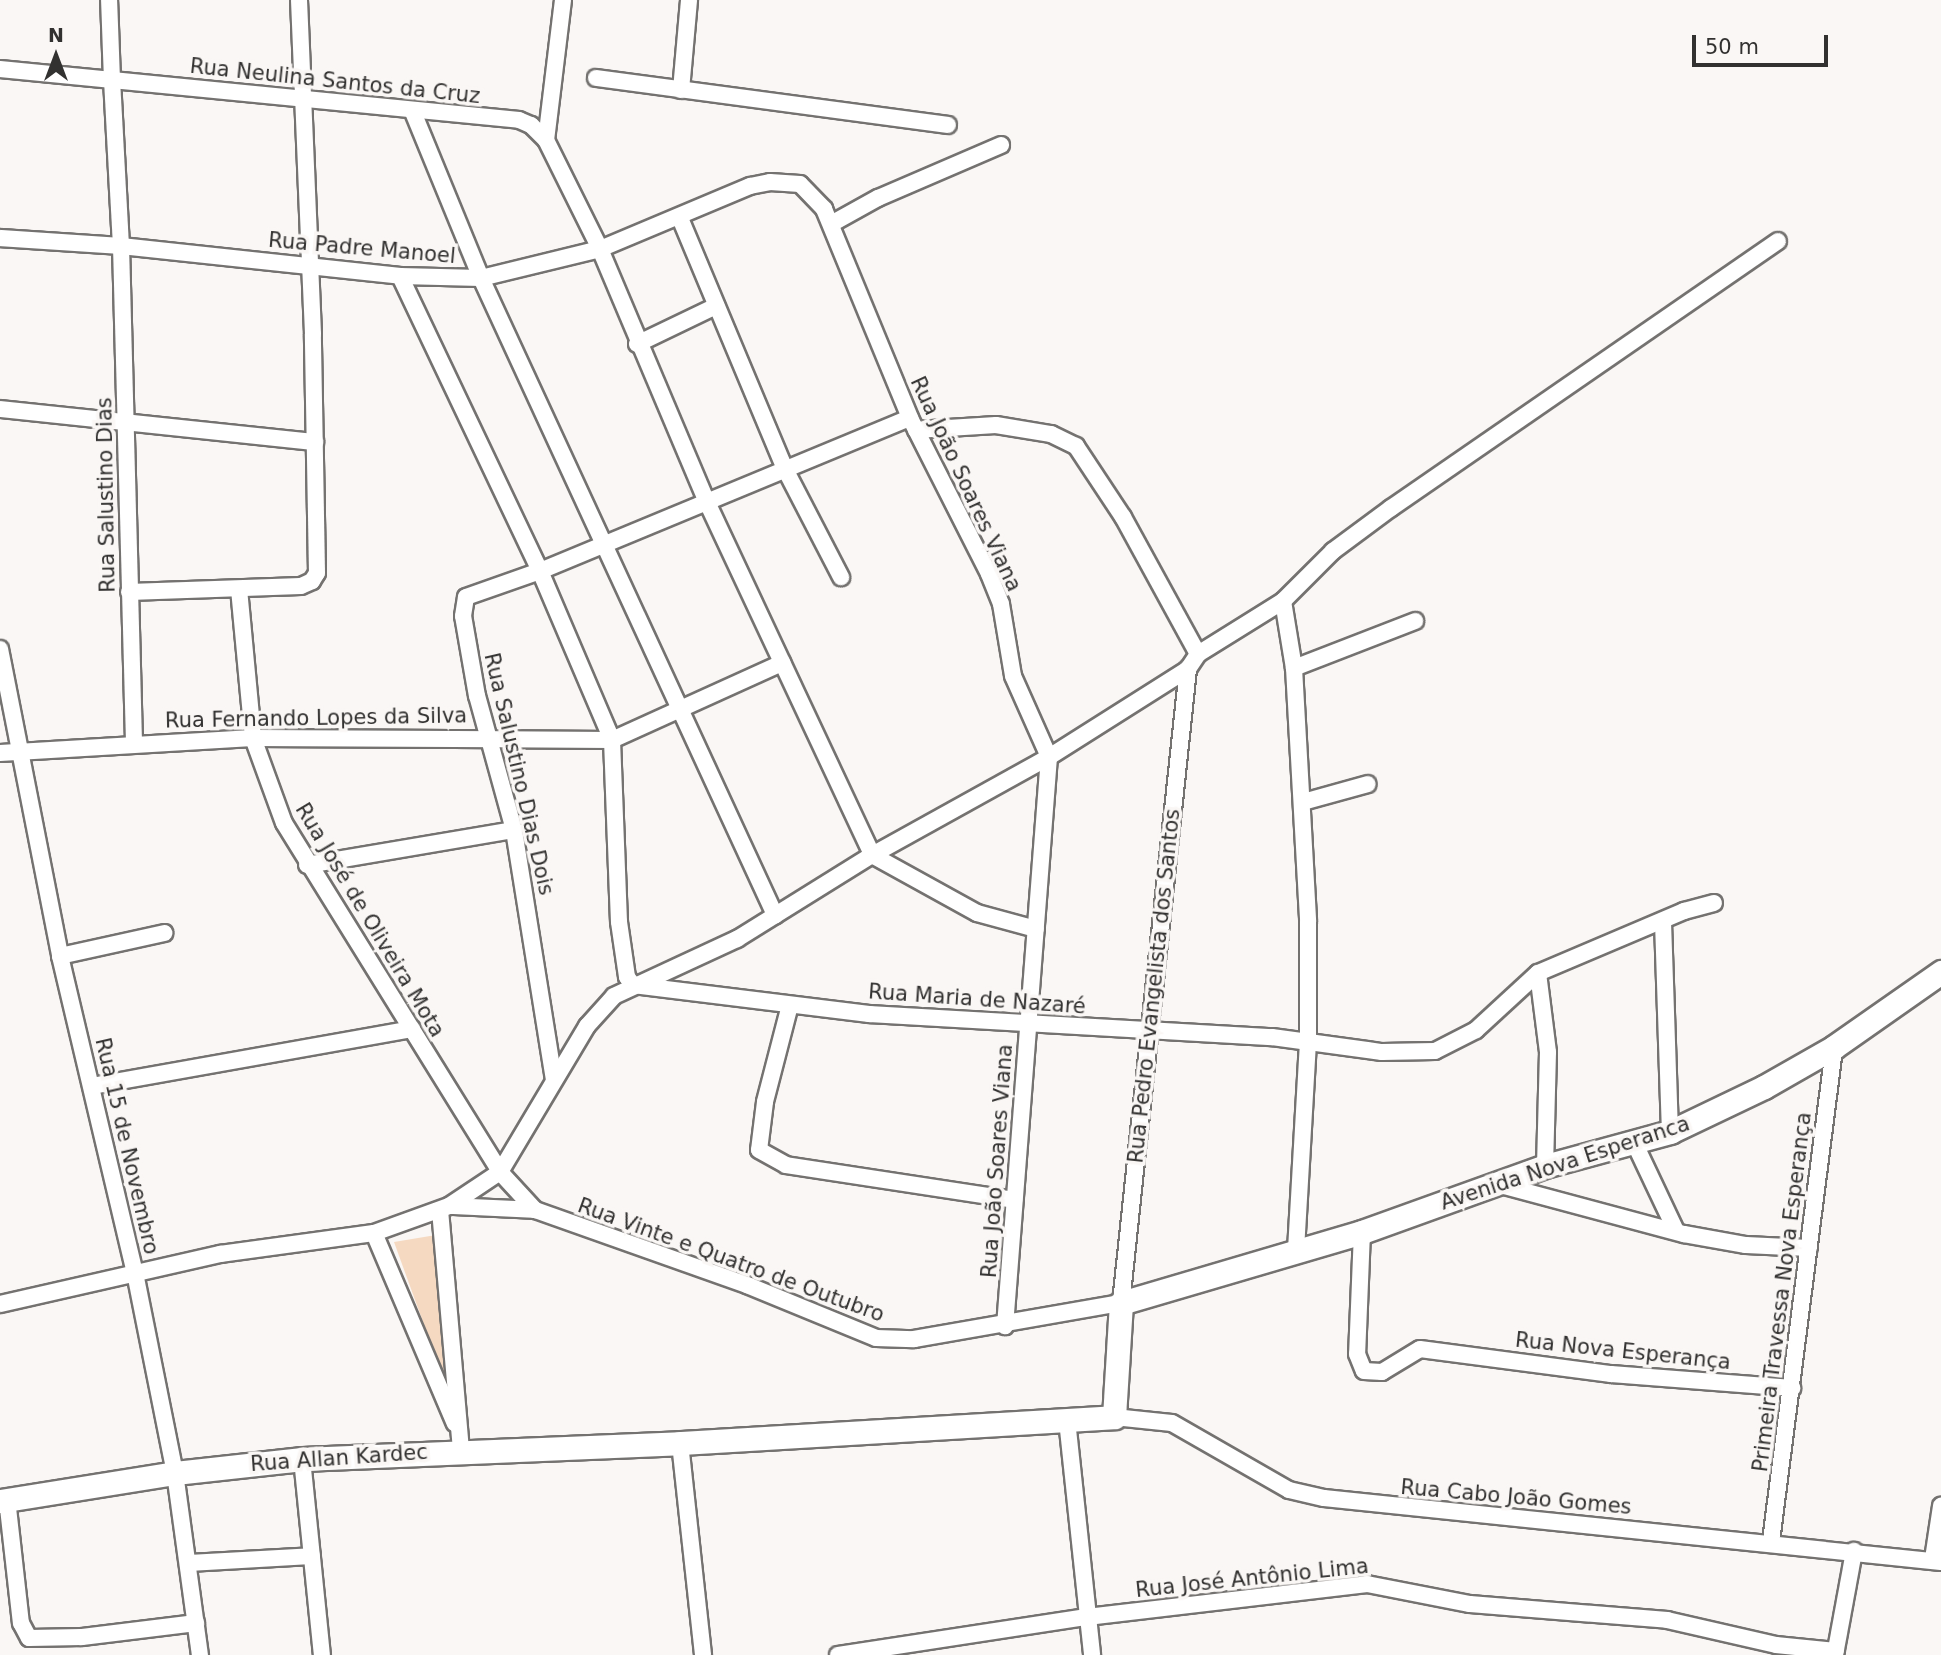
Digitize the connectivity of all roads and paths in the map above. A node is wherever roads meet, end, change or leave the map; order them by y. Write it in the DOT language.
graph roads {
  1 [pos="109,0"];
  2 [pos="299,0"];
  3 [pos="563,0"];
  4 [pos="689,0"];
  5 [pos="0,69"];
  6 [pos="596,78"];
  7 [pos="112,80"];
  8 [pos="681,90"];
  9 [pos="304,100"];
  10 [pos="413,112"];
  11 [pos="948,125"];
  12 [pos="545,140"];
  13 [pos="1001,145"];
  14 [pos="824,209"];
  15 [pos="680,218"];
  16 [pos="831,224"];
  17 [pos="0,238"];
  18 [pos="1778,241"];
  19 [pos="121,246"];
  20 [pos="600,249"];
  21 [pos="310,267"];
  22 [pos="400,276"];
  23 [pos="481,278"];
  24 [pos="716,306"];
  25 [pos="637,344"];
  26 [pos="0,409"];
  27 [pos="125,423"];
  28 [pos="913,424"];
  29 [pos="315,442"];
  30 [pos="785,469"];
  31 [pos="706,499"];
  32 [pos="606,544"];
  33 [pos="540,572"];
  34 [pos="841,577"];
  35 [pos="239,589"];
  36 [pos="130,592"];
  37 [pos="1283,601"];
  38 [pos="1415,621"];
  39 [pos="0,649"];
  40 [pos="1198,654"];
  41 [pos="782,663"];
  42 [pos="1294,668"];
  43 [pos="1188,669"];
  44 [pos="682,710"];
  45 [pos="486,737"];
  46 [pos="253,738"];
  47 [pos="612,740"];
  48 [pos="134,742"];
  49 [pos="20,751"];
  50 [pos="0,753"];
  51 [pos="1049,757"];
  52 [pos="1367,784"];
  53 [pos="1303,802"];
  54 [pos="514,830"];
  55 [pos="872,855"];
  56 [pos="307,865"];
  57 [pos="1714,904"];
  58 [pos="775,915"];
  59 [pos="1663,922"];
  60 [pos="1036,929"];
  61 [pos="165,933"];
  62 [pos="60,956"];
  63 [pos="1941,972"];
  64 [pos="1538,973"];
  65 [pos="633,985"];
  66 [pos="790,1005"];
  67 [pos="1028,1024"];
  68 [pos="412,1029"];
  69 [pos="1153,1030"];
  70 [pos="1308,1042"];
  71 [pos="1834,1047"];
  72 [pos="554,1080"];
  73 [pos="92,1086"];
  74 [pos="1670,1132"];
  75 [pos="1634,1142"];
  76 [pos="1545,1166"];
  77 [pos="500,1172"];
  78 [pos="1494,1183"];
  79 [pos="1014,1200"];
  80 [pos="444,1208"];
  81 [pos="535,1210"];
  82 [pos="1675,1231"];
  83 [pos="1362,1232"];
  84 [pos="374,1233"];
  85 [pos="1809,1248"];
  86 [pos="1296,1252"];
  87 [pos="135,1273"];
  88 [pos="1121,1303"];
  89 [pos="0,1304"];
  90 [pos="1005,1326"];
  91 [pos="1792,1388"];
  92 [pos="1114,1418"];
  93 [pos="1067,1420"];
  94 [pos="680,1443"];
  95 [pos="461,1444"];
  96 [pos="302,1459"];
  97 [pos="175,1473"];
  98 [pos="3,1500"];
  99 [pos="1941,1506"];
  100 [pos="1771,1541"];
  101 [pos="1854,1551"];
  102 [pos="312,1556"];
  103 [pos="1937,1560"];
  104 [pos="188,1563"];
  105 [pos="1087,1617"];
  106 [pos="196,1623"];
  107 [pos="919,1650"];
  108 [pos="1836,1653"];
  109 [pos="200,1655"];
  110 [pos="322,1655"];
  111 [pos="703,1655"];
  112 [pos="838,1655"];
  113 [pos="1092,1655"];
  1 -- 7 [label="street"];
  2 -- 9 [label="street"];
  3 -- 12 [label="street"];
  4 -- 8 [label="street"];
  5 -- 7 [label="street, Rua Neulina Santos da Cruz"];
  6 -- 8 [label="street"];
  7 -- 9 [label="street, Rua Neulina Santos da Cruz"];
  7 -- 19 [label="street"];
  8 -- 11 [label="street"];
  9 -- 10 [label="street, Rua Neulina Santos da Cruz"];
  9 -- 21 [label="street"];
  10 -- 12 [label="street, Rua Neulina Santos da Cruz"];
  10 -- 23 [label="street"];
  12 -- 20 [label="street"];
  13 -- 16 [label="street"];
  14 -- 15 [label="street, Rua Padre Manoel"];
  14 -- 16 [label="street, Rua João Soares Viana"];
  15 -- 20 [label="street, Rua Padre Manoel"];
  15 -- 24 [label="street"];
  16 -- 28 [label="street, Rua João Soares Viana"];
  17 -- 19 [label="street"];
  18 -- 37 [label="street"];
  19 -- 21 [label="street, Rua Padre Manoel"];
  19 -- 27 [label="street, Rua Salustino Dias"];
  20 -- 23 [label="street, Rua Padre Manoel"];
  20 -- 25 [label="street"];
  21 -- 22 [label="street, Rua Padre Manoel"];
  21 -- 29 [label="street"];
  22 -- 23 [label="street, Rua Padre Manoel"];
  22 -- 33 [label="street"];
  23 -- 32 [label="street"];
  24 -- 25 [label="street"];
  24 -- 30 [label="street"];
  25 -- 31 [label="street"];
  26 -- 27 [label="street"];
  27 -- 29 [label="street"];
  27 -- 36 [label="street, Rua Salustino Dias"];
  28 -- 30 [label="street, Rua Salustino Dias Dois"];
  28 -- 40 [label="street, Rua Salustino Dias Dois"];
  28 -- 51 [label="street, Rua João Soares Viana"];
  29 -- 35 [label="street"];
  30 -- 31 [label="street, Rua Salustino Dias Dois"];
  30 -- 34 [label="street"];
  31 -- 32 [label="street, Rua Salustino Dias Dois"];
  31 -- 41 [label="street"];
  32 -- 33 [label="street, Rua Salustino Dias Dois"];
  32 -- 44 [label="street"];
  33 -- 45 [label="street, Rua Salustino Dias Dois"];
  33 -- 47 [label="street"];
  35 -- 36 [label="street"];
  35 -- 46 [label="street, Rua José de Oliveira Mota"];
  36 -- 48 [label="street, Rua Salustino Dias"];
  37 -- 40 [label="street"];
  37 -- 42 [label="street"];
  38 -- 42 [label="street"];
  39 -- 49 [label="street, Rua 15 de Novembro"];
  40 -- 43 [label="street"];
  41 -- 44 [label="street"];
  41 -- 55 [label="street"];
  42 -- 53 [label="street"];
  43 -- 51 [label="street"];
  43 -- 69 [label="street, Rua Pedro Evangelista dos Santos"];
  44 -- 47 [label="street"];
  44 -- 58 [label="street"];
  45 -- 46 [label="street, Rua Fernando Lopes da Silva"];
  45 -- 47 [label="street, Rua Fernando Lopes da Silva"];
  45 -- 54 [label="street, Rua Salustino Dias Dois"];
  46 -- 48 [label="street, Rua Fernando Lopes da Silva"];
  46 -- 56 [label="street, Rua José de Oliveira Mota"];
  47 -- 65 [label="street"];
  48 -- 49 [label="street, Rua Fernando Lopes da Silva"];
  49 -- 50 [label="street, Rua Fernando Lopes da Silva"];
  49 -- 62 [label="street, Rua 15 de Novembro"];
  51 -- 55 [label="street"];
  51 -- 60 [label="street, Rua João Soares Viana"];
  52 -- 53 [label="street"];
  53 -- 70 [label="street"];
  54 -- 56 [label="street"];
  54 -- 72 [label="street, Rua Salustino Dias Dois"];
  55 -- 58 [label="street"];
  55 -- 60 [label="street"];
  56 -- 68 [label="street, Rua José de Oliveira Mota"];
  57 -- 59 [label="street"];
  58 -- 65 [label="street"];
  59 -- 64 [label="street"];
  59 -- 74 [label="street"];
  60 -- 67 [label="street, Rua João Soares Viana"];
  61 -- 62 [label="street"];
  62 -- 73 [label="street, Rua 15 de Novembro"];
  63 -- 71 [label="main road, Avenida Nova Esperanca"];
  64 -- 70 [label="street, Rua Maria de Nazaré"];
  64 -- 76 [label="street"];
  65 -- 66 [label="street, Rua Maria de Nazaré"];
  65 -- 72 [label="street"];
  66 -- 67 [label="street, Rua Maria de Nazaré"];
  66 -- 79 [label="street"];
  67 -- 69 [label="street, Rua Maria de Nazaré"];
  67 -- 79 [label="street, Rua João Soares Viana"];
  68 -- 73 [label="street"];
  68 -- 77 [label="street, Rua José de Oliveira Mota"];
  69 -- 70 [label="street, Rua Maria de Nazaré"];
  69 -- 88 [label="street, Rua Pedro Evangelista dos Santos"];
  70 -- 86 [label="street"];
  71 -- 74 [label="main road, Avenida Nova Esperanca"];
  71 -- 85 [label="street, Primeira Travessa Nova Esperança"];
  72 -- 77 [label="street"];
  73 -- 87 [label="street, Rua 15 de Novembro"];
  74 -- 75 [label="main road, Avenida Nova Esperanca"];
  75 -- 76 [label="main road, Avenida Nova Esperanca"];
  75 -- 82 [label="street"];
  76 -- 78 [label="main road, Avenida Nova Esperanca"];
  77 -- 80 [label="street, Rua Vinte e Quatro de Outubro"];
  77 -- 81 [label="street, Rua Vinte e Quatro de Outubro"];
  78 -- 82 [label="street"];
  78 -- 83 [label="main road, Avenida Nova Esperanca"];
  79 -- 90 [label="street, Rua João Soares Viana"];
  80 -- 81 [label="street, Rua Vinte e Quatro de Outubro"];
  80 -- 84 [label="street, Rua Vinte e Quatro de Outubro"];
  80 -- 95 [label="street"];
  81 -- 90 [label="street, Rua Vinte e Quatro de Outubro"];
  82 -- 85 [label="street"];
  83 -- 86 [label="main road, Avenida Nova Esperanca"];
  83 -- 91 [label="street, Rua Nova Esperança"];
  84 -- 87 [label="street, Rua Vinte e Quatro de Outubro"];
  84 -- 95 [label="street"];
  85 -- 91 [label="street, Primeira Travessa Nova Esperança"];
  86 -- 88 [label="main road, Avenida Nova Esperanca"];
  87 -- 89 [label="street, Rua Vinte e Quatro de Outubro"];
  87 -- 97 [label="street, Rua 15 de Novembro"];
  88 -- 90 [label="street, Rua Vinte e Quatro de Outubro"];
  88 -- 92 [label="main road"];
  91 -- 100 [label="street, Primeira Travessa Nova Esperança"];
  92 -- 93 [label="main road"];
  92 -- 100 [label="street, Rua Cabo João Gomes"];
  93 -- 94 [label="main road"];
  93 -- 105 [label="street"];
  94 -- 95 [label="main road, Rua Allan Kardec"];
  94 -- 111 [label="street"];
  95 -- 96 [label="main road, Rua Allan Kardec"];
  96 -- 97 [label="main road, Rua Allan Kardec"];
  96 -- 102 [label="street"];
  97 -- 98 [label="main road, Rua Allan Kardec"];
  97 -- 104 [label="street, Rua 15 de Novembro"];
  98 -- 106 [label="street"];
  99 -- 103 [label="street, Rua Cabo João Gomes"];
  100 -- 101 [label="street, Rua Cabo João Gomes"];
  101 -- 103 [label="street, Rua Cabo João Gomes"];
  101 -- 108 [label="street"];
  102 -- 104 [label="street"];
  102 -- 110 [label="street"];
  104 -- 106 [label="street, Rua 15 de Novembro"];
  105 -- 107 [label="street, Rua José Antônio Lima"];
  105 -- 108 [label="street, Rua José Antônio Lima"];
  105 -- 113 [label="street"];
  106 -- 109 [label="street, Rua 15 de Novembro"];
  107 -- 112 [label="street, Rua José Antônio Lima"];
}
